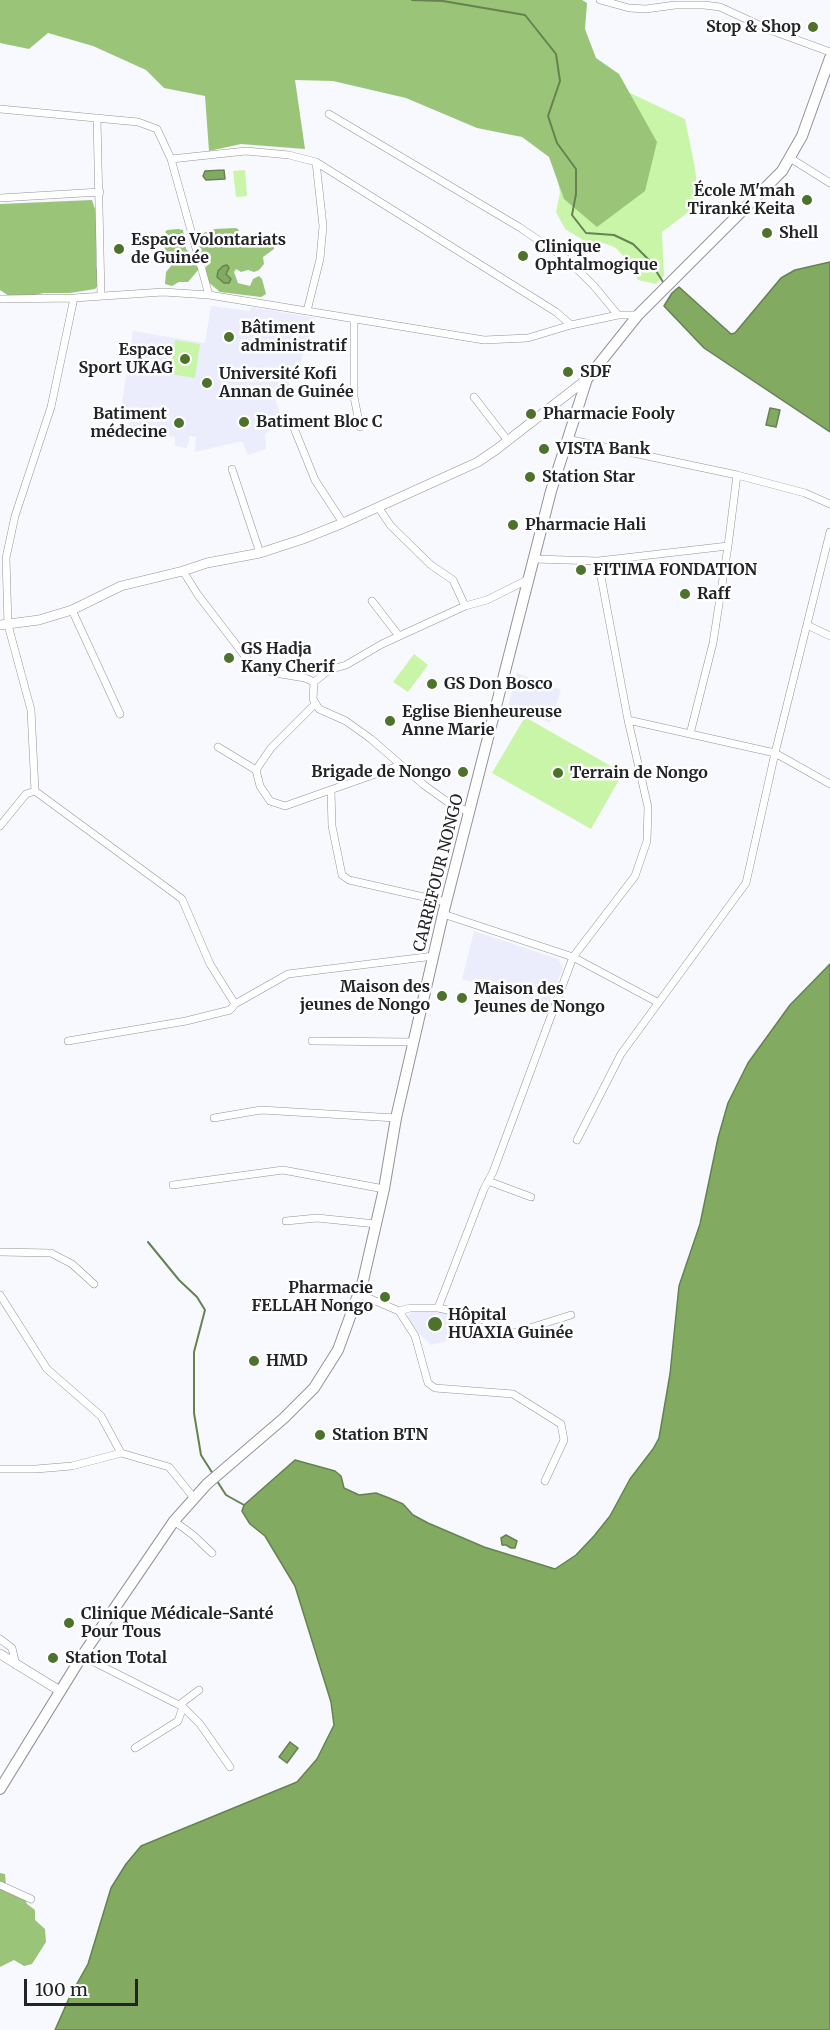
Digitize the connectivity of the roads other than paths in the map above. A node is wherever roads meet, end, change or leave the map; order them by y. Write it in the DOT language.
graph roads {
  1 [pos="600,0"];
  2 [pos="830,52"];
  3 [pos="830,58"];
  4 [pos="0,109"];
  5 [pos="329,114"];
  6 [pos="97,118"];
  7 [pos="790,158"];
  8 [pos="171,159"];
  9 [pos="316,162"];
  10 [pos="830,183"];
  11 [pos="100,192"];
  12 [pos="0,198"];
  13 [pos="209,295"];
  14 [pos="101,296"];
  15 [pos="74,298"];
  16 [pos="0,299"];
  17 [pos="307,311"];
  18 [pos="618,315"];
  19 [pos="638,315"];
  20 [pos="354,319"];
  21 [pos="571,325"];
  22 [pos="587,379"];
  23 [pos="474,397"];
  24 [pos="360,427"];
  25 [pos="294,428"];
  26 [pos="567,439"];
  27 [pos="508,441"];
  28 [pos="231,469"];
  29 [pos="737,475"];
  30 [pos="830,504"];
  31 [pos="378,507"];
  32 [pos="343,523"];
  33 [pos="830,532"];
  34 [pos="728,546"];
  35 [pos="260,552"];
  36 [pos="536,559"];
  37 [pos="598,561"];
  38 [pos="183,571"];
  39 [pos="529,579"];
  40 [pos="372,601"];
  41 [pos="465,606"];
  42 [pos="72,610"];
  43 [pos="4,625"];
  44 [pos="807,625"];
  45 [pos="399,636"];
  46 [pos="830,636"];
  47 [pos="314,682"];
  48 [pos="315,704"];
  49 [pos="120,714"];
  50 [pos="628,720"];
  51 [pos="690,734"];
  52 [pos="218,747"];
  53 [pos="775,753"];
  54 [pos="401,765"];
  55 [pos="256,770"];
  56 [pos="830,784"];
  57 [pos="35,791"];
  58 [pos="331,791"];
  59 [pos="469,812"];
  60 [pos="0,826"];
  61 [pos="447,902"];
  62 [pos="443,914"];
  63 [pos="434,956"];
  64 [pos="573,957"];
  65 [pos="657,1002"];
  66 [pos="235,1004"];
  67 [pos="68,1041"];
  68 [pos="312,1041"];
  69 [pos="414,1042"];
  70 [pos="214,1118"];
  71 [pos="396,1118"];
  72 [pos="577,1140"];
  73 [pos="488,1181"];
  74 [pos="173,1185"];
  75 [pos="384,1189"];
  76 [pos="531,1197"];
  77 [pos="286,1221"];
  78 [pos="376,1224"];
  79 [pos="0,1251"];
  80 [pos="94,1284"];
  81 [pos="359,1294"];
  82 [pos="0,1295"];
  83 [pos="438,1308"];
  84 [pos="399,1311"];
  85 [pos="570,1315"];
  86 [pos="121,1454"];
  87 [pos="0,1469"];
  88 [pos="545,1480"];
  89 [pos="194,1498"];
  90 [pos="174,1521"];
  91 [pos="212,1553"];
  92 [pos="0,1640"];
  93 [pos="0,1654"];
  94 [pos="82,1656"];
  95 [pos="16,1665"];
  96 [pos="199,1690"];
  97 [pos="60,1691"];
  98 [pos="181,1706"];
  99 [pos="135,1748"];
  100 [pos="230,1767"];
  101 [pos="0,1789"];
  102 [pos="0,1885"];
  103 [pos="31,1899"];
  1 -- 2 [label="street"];
  3 -- 7 [label="main road, CARREFOUR NONGO"];
  4 -- 6 [label="street"];
  5 -- 18 [label="street"];
  6 -- 8 [label="street"];
  6 -- 11 [label="street"];
  7 -- 10 [label="street"];
  7 -- 19 [label="main road, CARREFOUR NONGO"];
  8 -- 9 [label="street"];
  8 -- 13 [label="street"];
  9 -- 17 [label="street"];
  9 -- 21 [label="street"];
  11 -- 12 [label="street"];
  11 -- 14 [label="street"];
  13 -- 14 [label="street"];
  13 -- 17 [label="street"];
  14 -- 15 [label="street"];
  15 -- 16 [label="street"];
  15 -- 43 [label="street"];
  17 -- 20 [label="street"];
  18 -- 19 [label="street"];
  18 -- 21 [label="street"];
  19 -- 22 [label="main road, CARREFOUR NONGO"];
  20 -- 21 [label="street"];
  20 -- 24 [label="street"];
  22 -- 26 [label="main road, CARREFOUR NONGO"];
  22 -- 27 [label="street"];
  23 -- 27 [label="street"];
  25 -- 32 [label="street"];
  26 -- 29 [label="street"];
  26 -- 36 [label="main road, CARREFOUR NONGO"];
  27 -- 31 [label="street"];
  28 -- 35 [label="street"];
  29 -- 30 [label="street"];
  29 -- 34 [label="street"];
  31 -- 32 [label="street"];
  31 -- 41 [label="street"];
  32 -- 35 [label="street"];
  33 -- 44 [label="street"];
  34 -- 37 [label="street"];
  34 -- 51 [label="street"];
  35 -- 38 [label="street"];
  36 -- 37 [label="street"];
  36 -- 39 [label="main road, CARREFOUR NONGO"];
  37 -- 50 [label="street"];
  38 -- 42 [label="street"];
  38 -- 47 [label="street"];
  39 -- 41 [label="street"];
  39 -- 59 [label="main road, CARREFOUR NONGO"];
  40 -- 45 [label="street"];
  41 -- 45 [label="street"];
  42 -- 43 [label="street"];
  42 -- 49 [label="street"];
  43 -- 57 [label="street"];
  44 -- 46 [label="street"];
  44 -- 53 [label="street"];
  45 -- 47 [label="street"];
  47 -- 48 [label="street"];
  48 -- 54 [label="street"];
  48 -- 55 [label="street"];
  50 -- 51 [label="street"];
  50 -- 64 [label="street"];
  51 -- 53 [label="street"];
  52 -- 55 [label="street"];
  53 -- 56 [label="street"];
  53 -- 65 [label="street"];
  54 -- 58 [label="street"];
  54 -- 59 [label="street"];
  55 -- 58 [label="street"];
  57 -- 60 [label="street"];
  57 -- 66 [label="street"];
  58 -- 61 [label="street"];
  59 -- 61 [label="main road, CARREFOUR NONGO"];
  61 -- 62 [label="main road, CARREFOUR NONGO"];
  62 -- 63 [label="main road, CARREFOUR NONGO"];
  62 -- 64 [label="street"];
  63 -- 66 [label="street"];
  63 -- 69 [label="main road, CARREFOUR NONGO"];
  64 -- 65 [label="street"];
  64 -- 73 [label="street"];
  65 -- 72 [label="street"];
  66 -- 67 [label="street"];
  68 -- 69 [label="street"];
  69 -- 71 [label="main road, CARREFOUR NONGO"];
  70 -- 71 [label="street"];
  71 -- 75 [label="main road, CARREFOUR NONGO"];
  73 -- 76 [label="street"];
  73 -- 83 [label="street"];
  74 -- 75 [label="street"];
  75 -- 78 [label="main road, CARREFOUR NONGO"];
  77 -- 78 [label="street"];
  78 -- 81 [label="main road, CARREFOUR NONGO"];
  79 -- 80 [label="street"];
  81 -- 84 [label="street"];
  81 -- 89 [label="main road, CARREFOUR NONGO"];
  82 -- 86 [label="street"];
  83 -- 84 [label="street"];
  83 -- 85 [label="street"];
  84 -- 88 [label="street"];
  86 -- 87 [label="street"];
  86 -- 89 [label="street"];
  89 -- 90 [label="main road, CARREFOUR NONGO"];
  90 -- 91 [label="street"];
  90 -- 94 [label="main road, CARREFOUR NONGO"];
  92 -- 95 [label="street"];
  93 -- 95 [label="street"];
  94 -- 97 [label="main road, CARREFOUR NONGO"];
  94 -- 98 [label="street"];
  95 -- 97 [label="street"];
  96 -- 98 [label="street"];
  97 -- 101 [label="main road, CARREFOUR NONGO"];
  98 -- 99 [label="street"];
  98 -- 100 [label="street"];
  102 -- 103 [label="street"];
}
